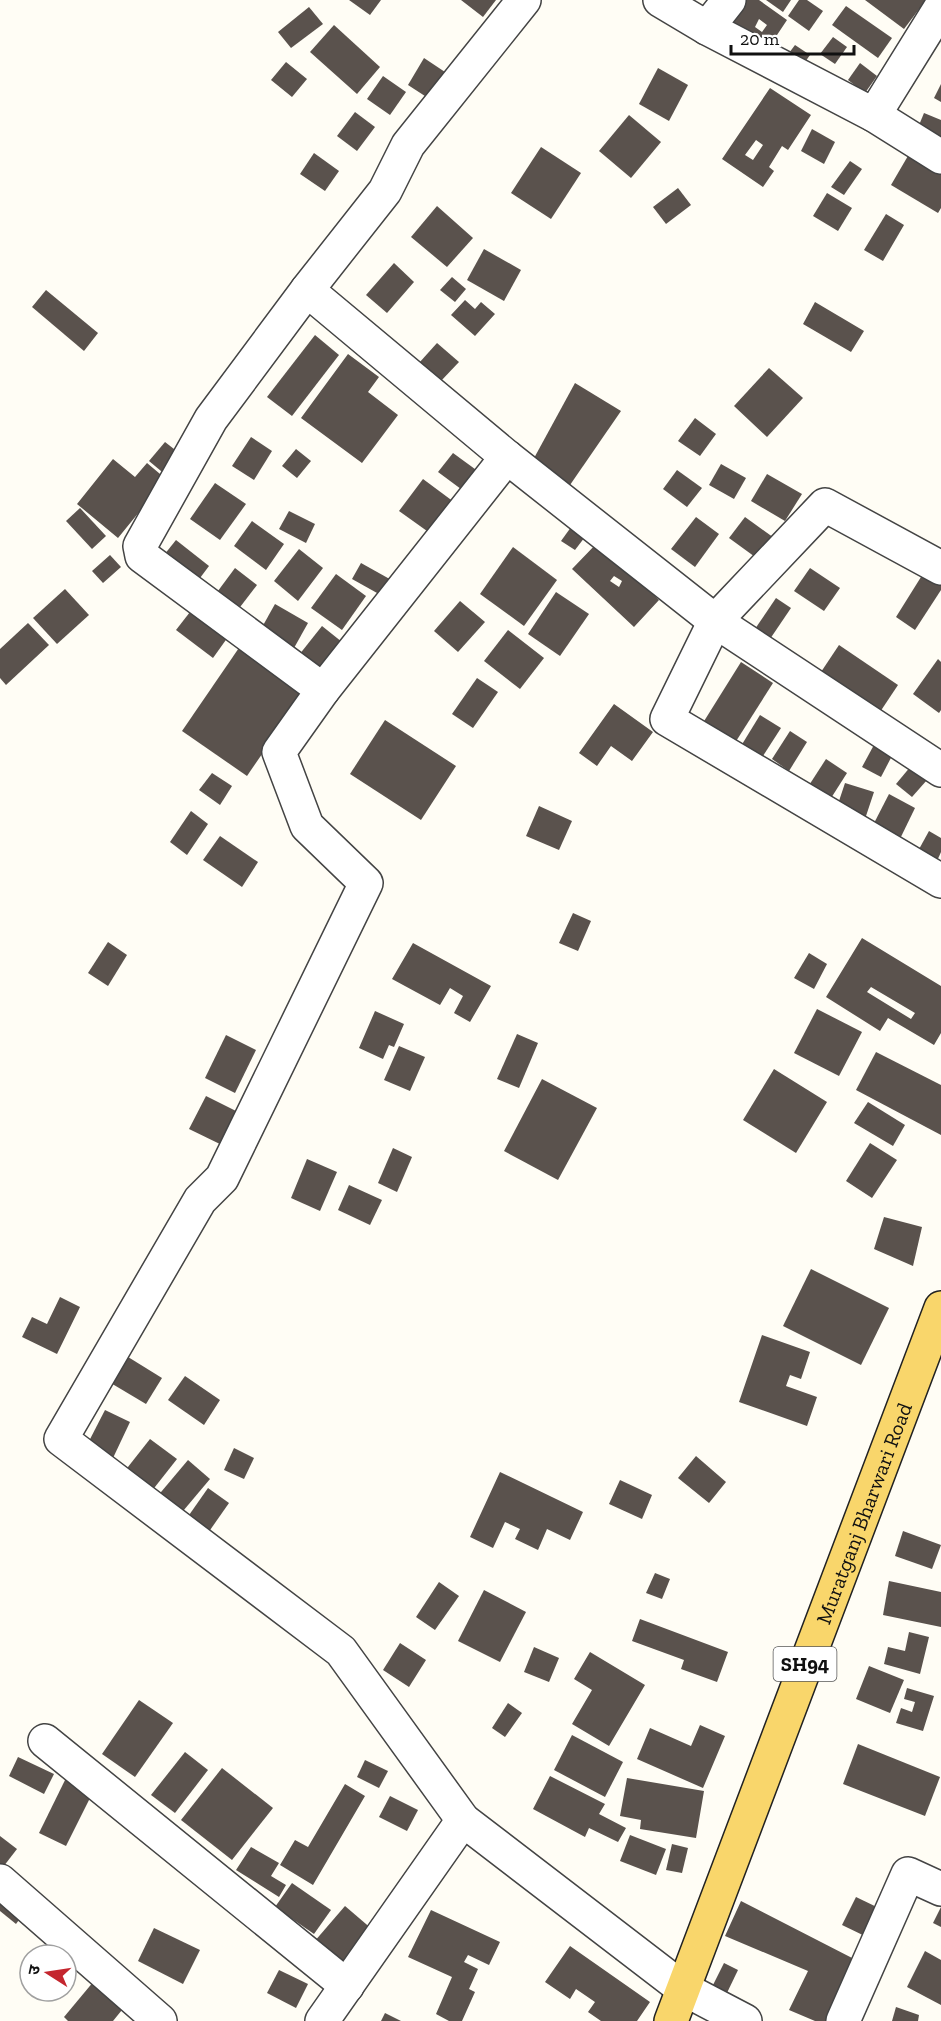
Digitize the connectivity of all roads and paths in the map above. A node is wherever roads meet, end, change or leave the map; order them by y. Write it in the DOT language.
graph roads {
  1 [pos="524,0"];
  2 [pos="660,0"];
  3 [pos="729,0"];
  4 [pos="941,7"];
  5 [pos="707,28"];
  6 [pos="874,115"];
  7 [pos="941,157"];
  8 [pos="307,290"];
  9 [pos="507,458"];
  10 [pos="941,568"];
  11 [pos="716,621"];
  12 [pos="323,690"];
  13 [pos="941,770"];
  14 [pos="941,881"];
  15 [pos="941,1308"];
  16 [pos="45,1741"];
  17 [pos="463,1820"];
  18 [pos="0,1881"];
  19 [pos="941,1889"];
  20 [pos="347,1986"];
  21 [pos="682,1988"];
  22 [pos="160,2021"];
  23 [pos="322,2021"];
  24 [pos="671,2021"];
  25 [pos="745,2021"];
  26 [pos="843,2021"];
  1 -- 8 [label="street"];
  2 -- 5 [label="street"];
  3 -- 5 [label="street"];
  4 -- 6 [label="street"];
  5 -- 6 [label="street"];
  6 -- 7 [label="street"];
  8 -- 9 [label="street"];
  8 -- 12 [label="street"];
  9 -- 11 [label="street"];
  9 -- 12 [label="street"];
  10 -- 11 [label="street"];
  11 -- 13 [label="street"];
  11 -- 14 [label="street"];
  12 -- 17 [label="street"];
  15 -- 21 [label="main road, Muratganj Bharwari Road / SH94"];
  16 -- 20 [label="street"];
  17 -- 20 [label="street"];
  17 -- 21 [label="street"];
  18 -- 22 [label="street"];
  19 -- 26 [label="street"];
  20 -- 23 [label="street"];
  21 -- 24 [label="main road, Muratganj Bharwari Road / SH94"];
  21 -- 25 [label="street"];
}
